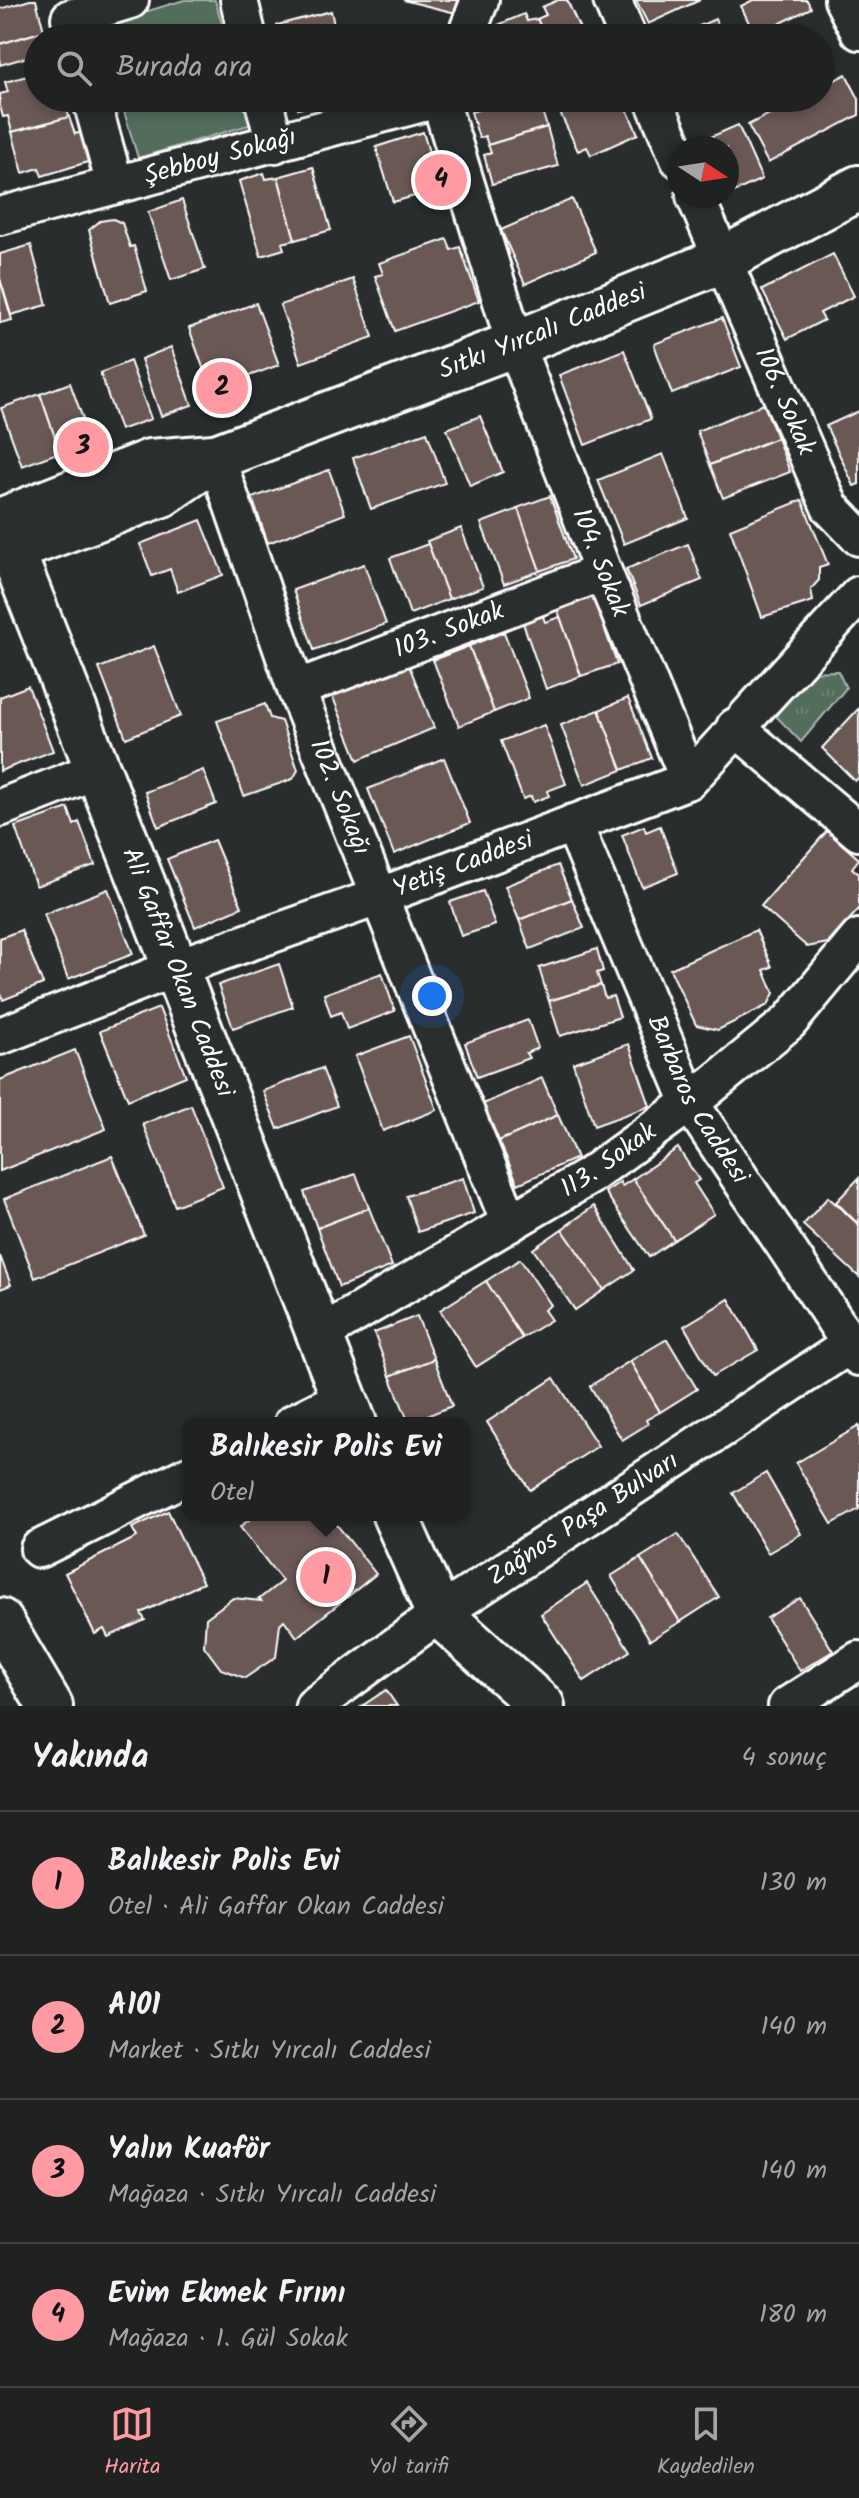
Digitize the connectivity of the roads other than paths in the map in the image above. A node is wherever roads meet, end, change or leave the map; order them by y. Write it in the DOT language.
graph roads {
  1 [pos="130,0"];
  2 [pos="239,0"];
  3 [pos="480,0"];
  4 [pos="612,0"];
  5 [pos="843,0"];
  6 [pos="70,19"];
  7 [pos="245,24"];
  8 [pos="471,24"];
  9 [pos="622,24"];
  10 [pos="859,31"];
  11 [pos="95,112"];
  12 [pos="267,112"];
  13 [pos="392,112"];
  14 [pos="444,112"];
  15 [pos="659,112"];
  16 [pos="669,136"];
  17 [pos="275,144"];
  18 [pos="115,185"];
  19 [pos="859,188"];
  20 [pos="700,208"];
  21 [pos="0,216"];
  22 [pos="722,260"];
  23 [pos="515,344"];
  24 [pos="216,457"];
  25 [pos="2,533"];
  26 [pos="859,537"];
  27 [pos="603,572"];
  28 [pos="859,595"];
  29 [pos="296,689"];
  30 [pos="735,727"];
  31 [pos="97,770"];
  32 [pos="689,780"];
  33 [pos="0,808"];
  34 [pos="573,823"];
  35 [pos="859,832"];
  36 [pos="378,897"];
  37 [pos="859,938"];
  38 [pos="175,968"];
  39 [pos="0,1036"];
  40 [pos="690,1103"];
  41 [pos="510,1223"];
  42 [pos="321,1334"];
  43 [pos="857,1347"];
  44 [pos="348,1411"];
  45 [pos="320,1417"];
  46 [pos="182,1478"];
  47 [pos="398,1521"];
  48 [pos="39,1549"];
  49 [pos="439,1614"];
  50 [pos="0,1621"];
  51 [pos="0,1651"];
  52 [pos="859,1660"];
  53 [pos="36,1706"];
  54 [pos="50,1706"];
  55 [pos="314,1706"];
  56 [pos="542,1706"];
  57 [pos="787,1706"];
  1 -- 6 [label="street"];
  2 -- 7 [label="street"];
  3 -- 8 [label="street"];
  4 -- 9 [label="street"];
  5 -- 10 [label="street"];
  11 -- 18 [label="street"];
  12 -- 17 [label="street"];
  13 -- 17 [label="street, Şebboy Sokağı"];
  14 -- 23 [label="street, 104. Sokak"];
  15 -- 16 [label="street"];
  17 -- 18 [label="street, Şebboy Sokağı"];
  18 -- 21 [label="street, Şebboy Sokağı"];
  19 -- 22 [label="main road, Sıtkı Yırcalı Caddesi"];
  20 -- 22 [label="street, 106. Sokak"];
  22 -- 23 [label="main road, Sıtkı Yırcalı Caddesi"];
  22 -- 26 [label="street, 106. Sokak"];
  23 -- 24 [label="main road, Sıtkı Yırcalı Caddesi"];
  23 -- 27 [label="street, 104. Sokak"];
  24 -- 25 [label="main road, Sıtkı Yırcalı Caddesi"];
  24 -- 29 [label="street, 102. Sokağı"];
  25 -- 31 [label="main road, Ali Gaffar Okan Caddesi"];
  27 -- 29 [label="street, 103. Sokak"];
  27 -- 32 [label="street, 104. Sokak"];
  28 -- 30 [label="street, Yetiş Caddesi"];
  29 -- 36 [label="street, 102. Sokağı"];
  30 -- 32 [label="street, Yetiş Caddesi"];
  30 -- 35 [label="street"];
  31 -- 33 [label="street"];
  31 -- 38 [label="main road, Ali Gaffar Okan Caddesi"];
  32 -- 34 [label="street, Yetiş Caddesi"];
  34 -- 36 [label="street, Yetiş Caddesi"];
  34 -- 40 [label="street, Barbaros Caddesi"];
  36 -- 38 [label="street, Yetiş Caddesi"];
  36 -- 41 [label="street, 102. Sokağı"];
  37 -- 40 [label="street, 113. Sokak"];
  38 -- 39 [label="street, Yetiş Caddesi"];
  38 -- 42 [label="main road, Ali Gaffar Okan Caddesi"];
  40 -- 41 [label="street, 113. Sokak"];
  40 -- 43 [label="street, Barbaros Caddesi"];
  41 -- 42 [label="street, 113. Sokak"];
  42 -- 44 [label="main road, Ali Gaffar Okan Caddesi"];
  43 -- 49 [label="street, Zağnos Paşa Bulvarı"];
  44 -- 45 [label="street"];
  46 -- 48 [label="street"];
  47 -- 49 [label="main road"];
  49 -- 55 [label="street, Zağnos Paşa Bulvarı"];
  49 -- 56 [label="main road"];
  50 -- 54 [label="main road"];
  51 -- 53 [label="main road"];
  52 -- 57 [label="street"];
}
